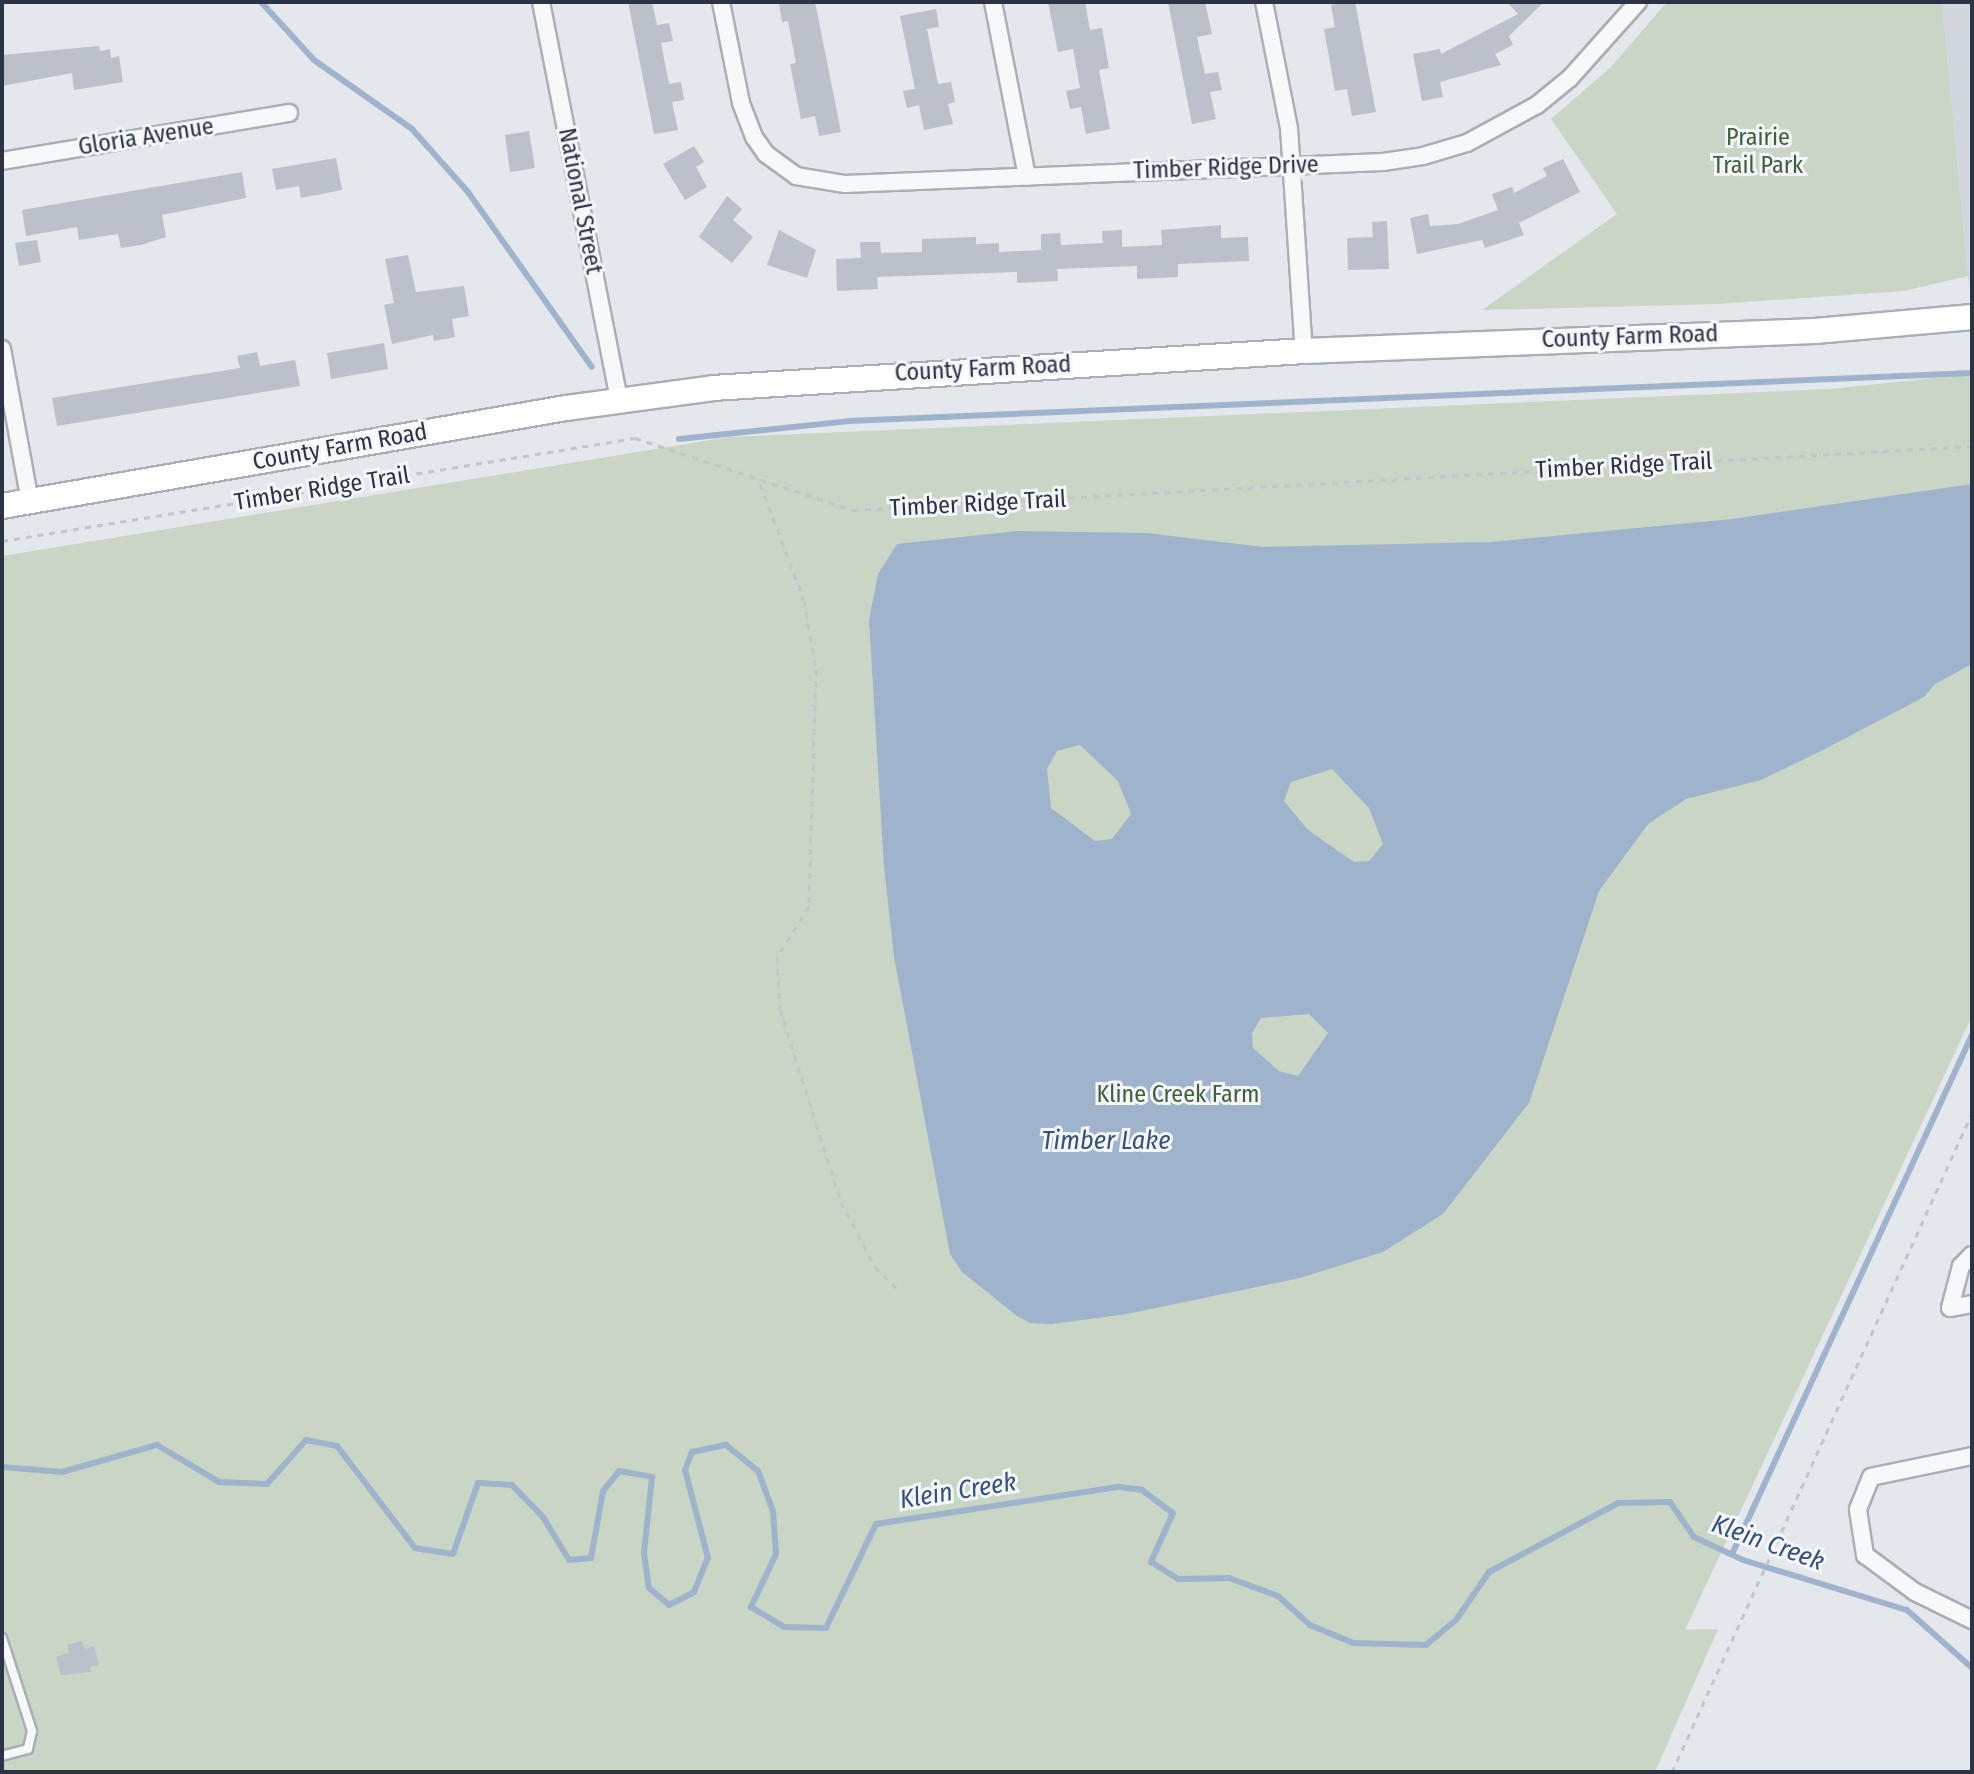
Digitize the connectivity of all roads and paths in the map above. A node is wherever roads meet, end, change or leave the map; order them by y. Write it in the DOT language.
graph roads {
  1 [pos="541,2"];
  2 [pos="721,2"];
  3 [pos="993,2"];
  4 [pos="1264,2"];
  5 [pos="1638,2"];
  6 [pos="289,113"];
  7 [pos="2,161"];
  8 [pos="1293,166"];
  9 [pos="1027,177"];
  10 [pos="1972,317"];
  11 [pos="2,349"];
  12 [pos="1304,351"];
  13 [pos="619,400"];
  14 [pos="1972,446"];
  15 [pos="760,484"];
  16 [pos="30,501"];
  17 [pos="2,506"];
  18 [pos="2,541"];
  19 [pos="1972,1113"];
  20 [pos="1972,1255"];
  21 [pos="900,1291"];
  22 [pos="1972,1304"];
  23 [pos="1972,1456"];
  24 [pos="1972,1620"];
  25 [pos="2,1638"];
  26 [pos="2,1756"];
  27 [pos="1672,1772"];
  1 -- 13 [label="street, National Street"];
  2 -- 9 [label="street, Timber Ridge Drive"];
  3 -- 9 [label="street"];
  4 -- 8 [label="street"];
  5 -- 8 [label="street, Timber Ridge Drive"];
  6 -- 7 [label="street, Gloria Avenue"];
  8 -- 9 [label="street, Timber Ridge Drive"];
  8 -- 12 [label="street"];
  10 -- 12 [label="main road, County Farm Road"];
  11 -- 16 [label="street"];
  12 -- 13 [label="main road, County Farm Road"];
  13 -- 16 [label="main road, County Farm Road"];
  14 -- 15 [label="path, Timber Ridge Trail"];
  15 -- 18 [label="path, Timber Ridge Trail"];
  15 -- 21 [label="path"];
  16 -- 17 [label="main road, County Farm Road"];
  19 -- 27 [label="path"];
  20 -- 22 [label="street"];
  23 -- 24 [label="street"];
  25 -- 26 [label="lane"];
}
